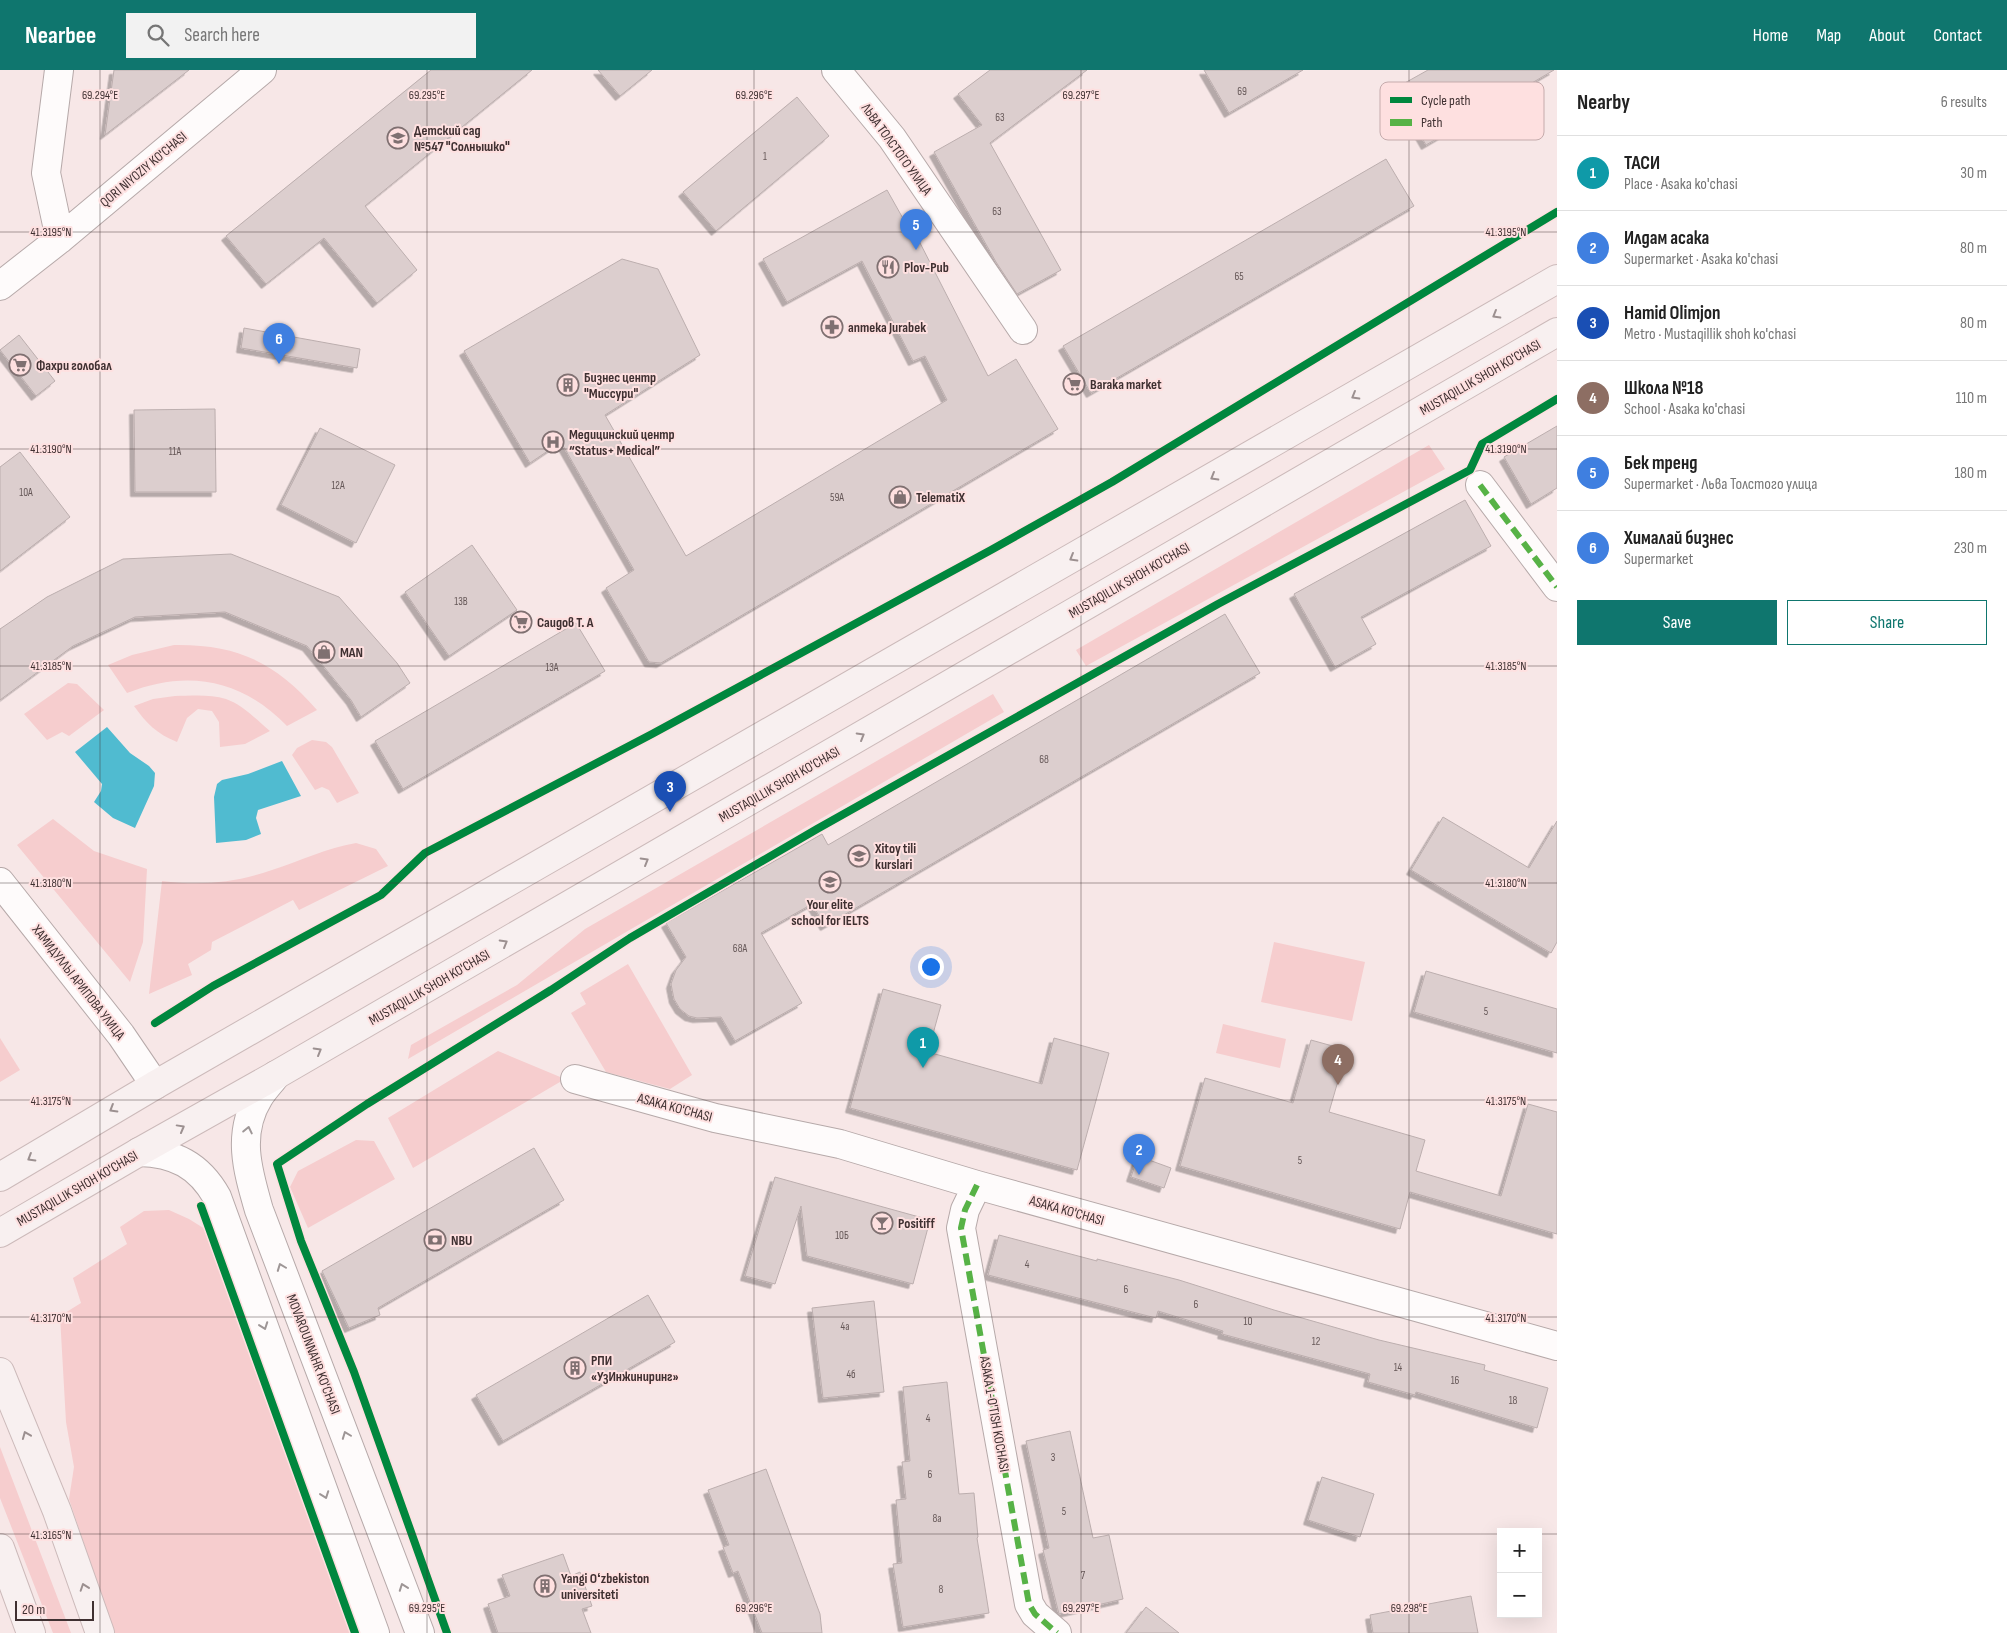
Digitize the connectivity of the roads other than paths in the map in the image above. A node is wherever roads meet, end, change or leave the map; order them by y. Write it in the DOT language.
graph roads {
  1 [pos="59,70"];
  2 [pos="262,70"];
  3 [pos="836,70"];
  4 [pos="60,239"];
  5 [pos="1557,279"];
  6 [pos="0,286"];
  7 [pos="1023,330"];
  8 [pos="1557,332"];
  9 [pos="1480,485"];
  10 [pos="1557,586"];
  11 [pos="0,882"];
  12 [pos="276,1076"];
  13 [pos="575,1079"];
  14 [pos="155,1084"];
  15 [pos="138,1152"];
  16 [pos="0,1177"];
  17 [pos="977,1185"];
  18 [pos="0,1233"];
  19 [pos="1557,1346"];
  20 [pos="0,1372"];
  21 [pos="0,1548"];
  22 [pos="31,1633"];
  23 [pos="100,1633"];
  24 [pos="375,1633"];
  25 [pos="420,1633"];
  26 [pos="1057,1633"];
  1 -- 4 [label="street"];
  2 -- 4 [label="street, QORI NIYOZIY KO'CHASI"];
  3 -- 7 [label="street, ЛЬВА ТОЛСТОГО УЛИЦА"];
  4 -- 6 [label="street, QORI NIYOZIY KO'CHASI"];
  5 -- 14 [label="main road, one-way"];
  12 -- 8 [label="main road, MUSTAQILLIK SHOH KO'CHASI, one-way"];
  9 -- 10 [label="street"];
  11 -- 14 [label="street, ХАМИДУЛЛЫ АРИПОВА УЛИЦА"];
  15 -- 12 [label="main road, MUSTAQILLIK SHOH KO'CHASI, one-way"];
  25 -- 12 [label="street, MOVAROUNNAHR KO'CHASI, one-way"];
  13 -- 17 [label="street, ASAKA KO'CHASI"];
  14 -- 16 [label="main road, one-way"];
  15 -- 18 [label="main road, MUSTAQILLIK SHOH KO'CHASI"];
  15 -- 24 [label="street, one-way"];
  17 -- 19 [label="street, ASAKA KO'CHASI"];
  17 -- 26 [label="street, ASAKA 1-O'TISH KOCHASI"];
  23 -- 20 [label="main road, one-way"];
  21 -- 22 [label="main road"];
}
